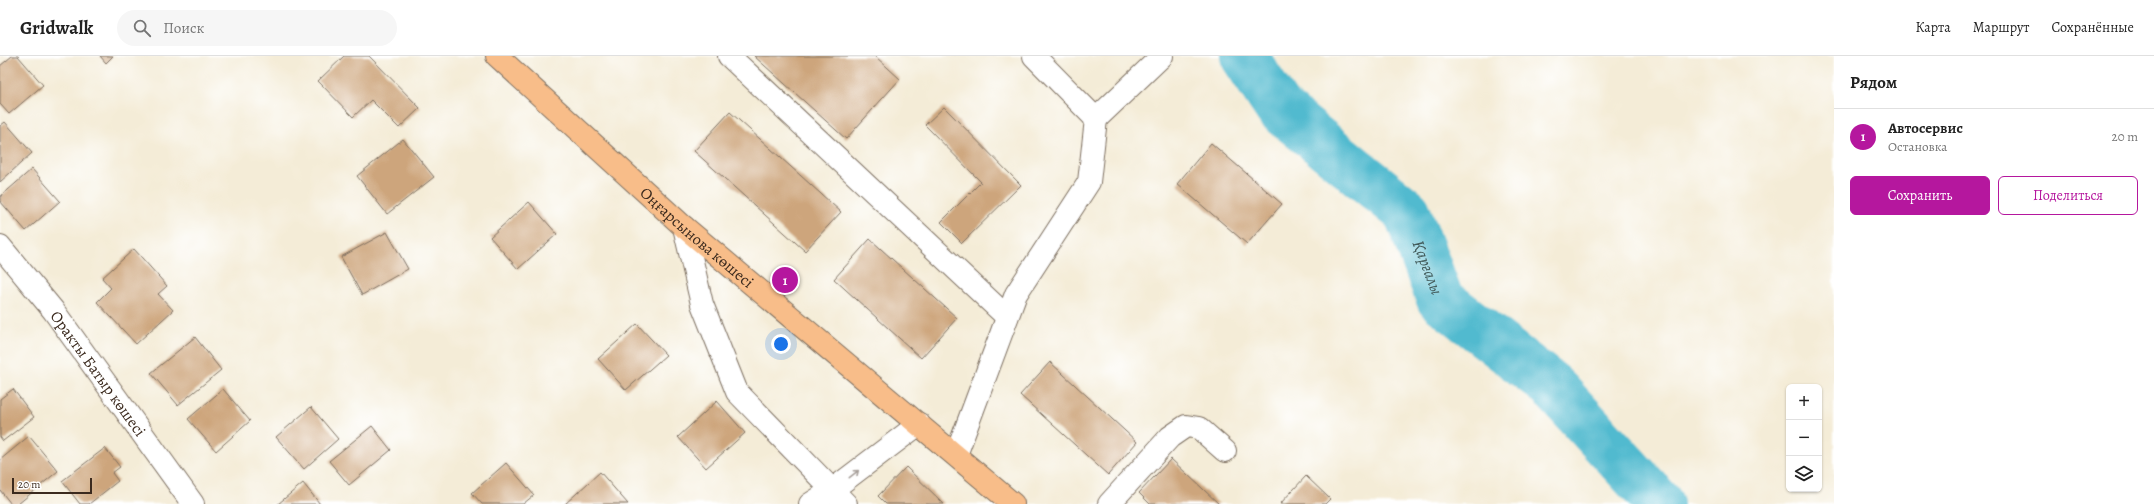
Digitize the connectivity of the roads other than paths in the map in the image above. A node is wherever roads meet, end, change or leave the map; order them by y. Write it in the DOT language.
graph roads {
  1 [pos="497,56"];
  2 [pos="729,56"];
  3 [pos="1034,56"];
  4 [pos="1162,56"];
  5 [pos="1096,119"];
  6 [pos="684,227"];
  7 [pos="0,246"];
  8 [pos="1007,317"];
  9 [pos="919,424"];
  10 [pos="1225,451"];
  11 [pos="956,455"];
  12 [pos="839,497"];
  13 [pos="192,504"];
  14 [pos="810,504"];
  15 [pos="1013,504"];
  16 [pos="1109,504"];
  1 -- 6 [label="main road, Оңғарсынова көшесі"];
  2 -- 8 [label="street"];
  3 -- 5 [label="street"];
  4 -- 5 [label="street"];
  5 -- 8 [label="street"];
  6 -- 9 [label="main road, Оңғарсынова көшесі"];
  6 -- 12 [label="street"];
  7 -- 13 [label="street, Оракты Батыр көшесі"];
  8 -- 11 [label="street"];
  9 -- 11 [label="main road, Оңғарсынова көшесі"];
  12 -- 9 [label="street, one-way"];
  10 -- 16 [label="street"];
  11 -- 15 [label="main road, Оңғарсынова көшесі"];
  12 -- 14 [label="street"];
}
